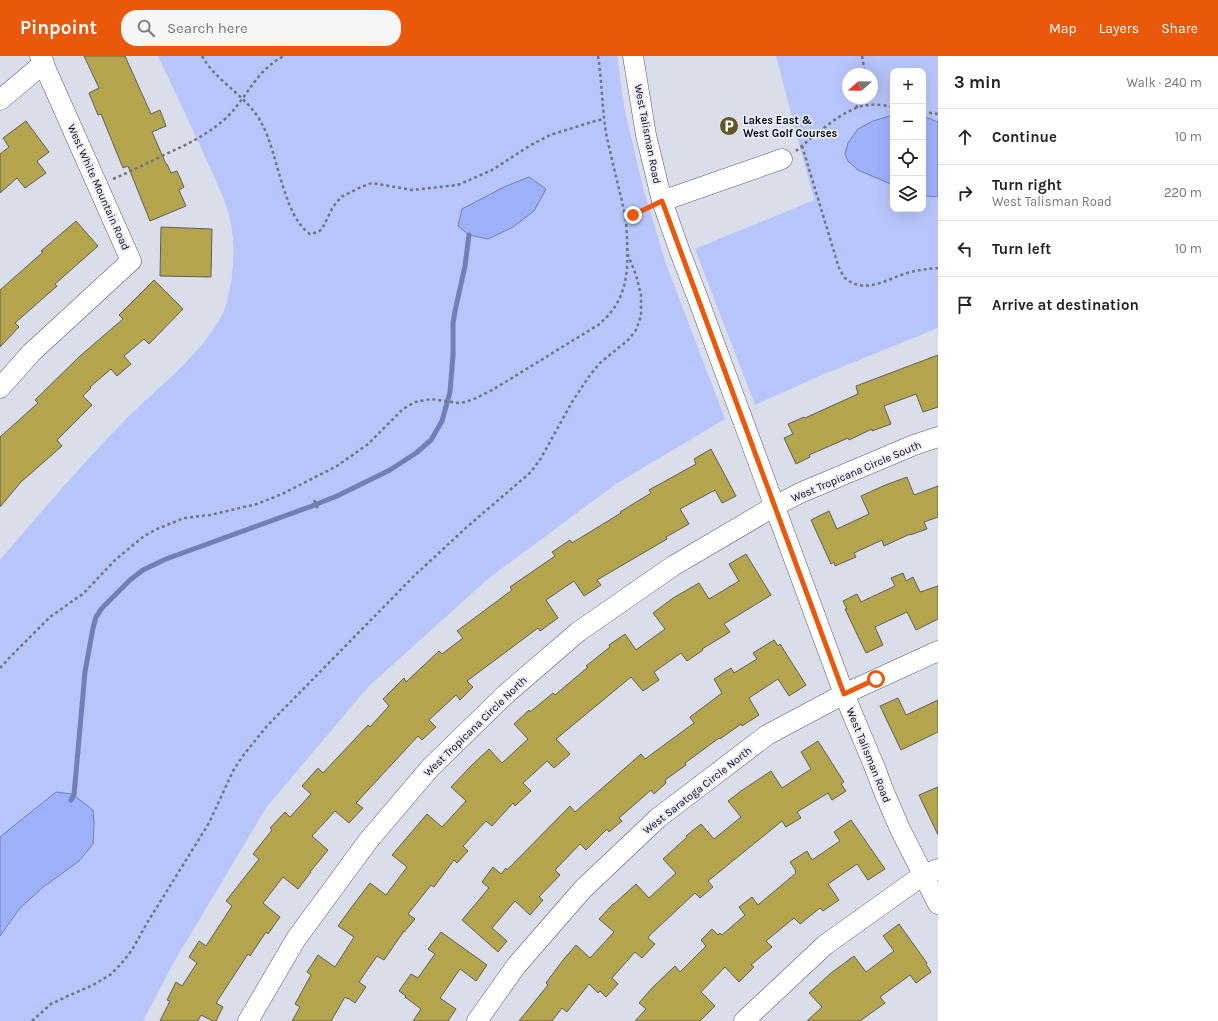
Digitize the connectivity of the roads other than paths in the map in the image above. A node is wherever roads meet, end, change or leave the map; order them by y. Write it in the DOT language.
graph roads {
  1 [pos="632,56"];
  2 [pos="42,60"];
  3 [pos="0,100"];
  4 [pos="782,159"];
  5 [pos="662,201"];
  6 [pos="0,388"];
  7 [pos="938,437"];
  8 [pos="775,506"];
  9 [pos="938,651"];
  10 [pos="844,694"];
  11 [pos="931,872"];
  12 [pos="938,904"];
  13 [pos="248,1021"];
  14 [pos="477,1021"];
  15 [pos="744,1021"];
  1 -- 5 [label="street, West Talisman Road"];
  2 -- 3 [label="street"];
  2 -- 6 [label="street, West White Mountain Road"];
  4 -- 5 [label="street"];
  5 -- 8 [label="street, West Talisman Road"];
  7 -- 8 [label="street, West Tropicana Circle South"];
  8 -- 10 [label="street, West Talisman Road"];
  8 -- 13 [label="street, West Tropicana Circle North"];
  9 -- 10 [label="street, West Saratoga Circle North"];
  10 -- 11 [label="street, West Talisman Road"];
  10 -- 14 [label="street, West Saratoga Circle North"];
  11 -- 12 [label="street, West Talisman Road"];
  11 -- 15 [label="street"];
}
